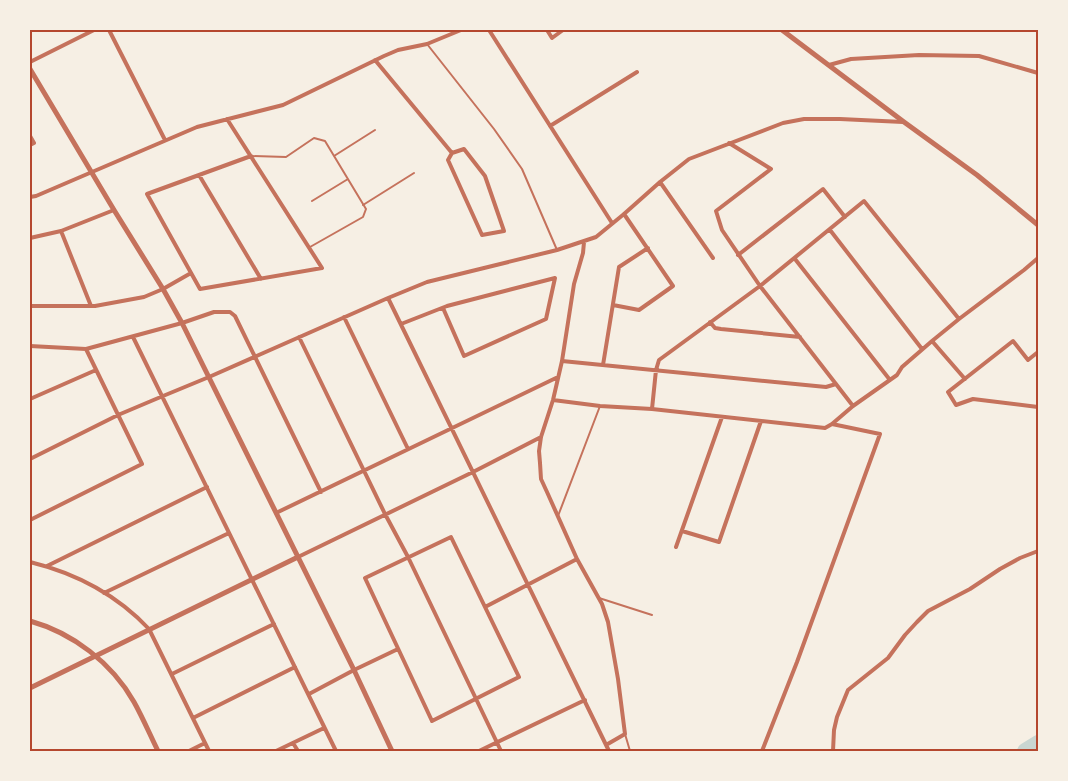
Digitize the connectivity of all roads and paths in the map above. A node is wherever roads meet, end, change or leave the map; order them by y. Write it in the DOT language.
graph roads {
  1 [pos="94,30"];
  2 [pos="109,30"];
  3 [pos="461,30"];
  4 [pos="489,30"];
  5 [pos="547,30"];
  6 [pos="563,30"];
  7 [pos="782,30"];
  8 [pos="427,44"];
  9 [pos="376,60"];
  10 [pos="30,62"];
  11 [pos="829,66"];
  12 [pos="30,69"];
  13 [pos="637,72"];
  14 [pos="1038,73"];
  15 [pos="227,119"];
  16 [pos="904,122"];
  17 [pos="550,126"];
  18 [pos="375,130"];
  19 [pos="30,136"];
  20 [pos="165,140"];
  21 [pos="729,143"];
  22 [pos="30,145"];
  23 [pos="452,153"];
  24 [pos="251,156"];
  25 [pos="334,156"];
  26 [pos="92,173"];
  27 [pos="414,174"];
  28 [pos="199,175"];
  29 [pos="348,179"];
  30 [pos="660,182"];
  31 [pos="30,197"];
  32 [pos="312,201"];
  33 [pos="364,205"];
  34 [pos="114,210"];
  35 [pos="624,214"];
  36 [pos="845,217"];
  37 [pos="612,224"];
  38 [pos="1038,225"];
  39 [pos="830,230"];
  40 [pos="60,231"];
  41 [pos="30,238"];
  42 [pos="584,242"];
  43 [pos="309,247"];
  44 [pos="648,248"];
  45 [pos="557,250"];
  46 [pos="738,255"];
  47 [pos="713,258"];
  48 [pos="1038,258"];
  49 [pos="795,259"];
  50 [pos="191,273"];
  51 [pos="261,279"];
  52 [pos="760,286"];
  53 [pos="163,289"];
  54 [pos="388,298"];
  55 [pos="613,305"];
  56 [pos="30,306"];
  57 [pos="91,306"];
  58 [pos="443,308"];
  59 [pos="344,317"];
  60 [pos="959,319"];
  61 [pos="710,322"];
  62 [pos="182,323"];
  63 [pos="401,324"];
  64 [pos="133,337"];
  65 [pos="299,337"];
  66 [pos="800,337"];
  67 [pos="932,341"];
  68 [pos="30,346"];
  69 [pos="86,349"];
  70 [pos="922,349"];
  71 [pos="1038,352"];
  72 [pos="255,356"];
  73 [pos="562,361"];
  74 [pos="603,364"];
  75 [pos="96,370"];
  76 [pos="656,370"];
  77 [pos="558,377"];
  78 [pos="209,378"];
  79 [pos="965,379"];
  80 [pos="890,380"];
  81 [pos="836,384"];
  82 [pos="163,396"];
  83 [pos="30,399"];
  84 [pos="553,400"];
  85 [pos="600,406"];
  86 [pos="852,406"];
  87 [pos="1038,407"];
  88 [pos="652,409"];
  89 [pos="118,415"];
  90 [pos="722,416"];
  91 [pos="761,421"];
  92 [pos="832,424"];
  93 [pos="452,428"];
  94 [pos="541,437"];
  95 [pos="408,449"];
  96 [pos="30,459"];
  97 [pos="365,471"];
  98 [pos="473,472"];
  99 [pos="207,487"];
  100 [pos="321,492"];
  101 [pos="276,513"];
  102 [pos="385,514"];
  103 [pos="558,516"];
  104 [pos="30,520"];
  105 [pos="682,531"];
  106 [pos="229,533"];
  107 [pos="676,547"];
  108 [pos="1038,552"];
  109 [pos="298,557"];
  110 [pos="408,557"];
  111 [pos="577,559"];
  112 [pos="30,562"];
  113 [pos="46,566"];
  114 [pos="252,580"];
  115 [pos="529,584"];
  116 [pos="104,593"];
  117 [pos="599,598"];
  118 [pos="486,607"];
  119 [pos="652,615"];
  120 [pos="30,620"];
  121 [pos="274,624"];
  122 [pos="149,629"];
  123 [pos="398,649"];
  124 [pos="96,656"];
  125 [pos="295,667"];
  126 [pos="354,670"];
  127 [pos="172,674"];
  128 [pos="31,686"];
  129 [pos="308,694"];
  130 [pos="477,698"];
  131 [pos="585,700"];
  132 [pos="193,718"];
  133 [pos="324,728"];
  134 [pos="625,734"];
  135 [pos="497,742"];
  136 [pos="293,743"];
  137 [pos="205,744"];
  138 [pos="606,745"];
  139 [pos="158,751"];
  140 [pos="189,751"];
  141 [pos="209,751"];
  142 [pos="276,751"];
  143 [pos="298,751"];
  144 [pos="336,751"];
  145 [pos="392,751"];
  146 [pos="479,751"];
  147 [pos="501,751"];
  148 [pos="609,751"];
  149 [pos="630,751"];
  150 [pos="762,751"];
  151 [pos="833,751"];
  1 -- 10 [label="street"];
  2 -- 20 [label="street"];
  3 -- 8 [label="street"];
  4 -- 17 [label="street"];
  5 -- 6 [label="street"];
  7 -- 11 [label="street"];
  8 -- 9 [label="street"];
  8 -- 45 [label="lane"];
  9 -- 15 [label="street"];
  9 -- 23 [label="street"];
  11 -- 14 [label="street"];
  11 -- 16 [label="street"];
  12 -- 26 [label="street"];
  13 -- 17 [label="street"];
  15 -- 20 [label="street"];
  15 -- 24 [label="street"];
  16 -- 21 [label="street"];
  16 -- 38 [label="street"];
  17 -- 37 [label="street"];
  18 -- 25 [label="lane"];
  19 -- 22 [label="street"];
  20 -- 26 [label="street"];
  21 -- 30 [label="street"];
  21 -- 46 [label="street"];
  23 -- 23 [label="street"];
  24 -- 25 [label="lane"];
  24 -- 28 [label="street"];
  24 -- 43 [label="street"];
  25 -- 29 [label="lane"];
  26 -- 31 [label="street"];
  26 -- 34 [label="street"];
  27 -- 33 [label="lane"];
  28 -- 50 [label="street"];
  28 -- 51 [label="street"];
  29 -- 32 [label="lane"];
  29 -- 33 [label="lane"];
  30 -- 35 [label="street"];
  30 -- 47 [label="street"];
  33 -- 43 [label="lane"];
  34 -- 40 [label="street"];
  34 -- 53 [label="street"];
  35 -- 37 [label="street"];
  35 -- 44 [label="street"];
  36 -- 39 [label="street"];
  36 -- 46 [label="street"];
  36 -- 60 [label="street"];
  37 -- 42 [label="street"];
  39 -- 49 [label="street"];
  39 -- 70 [label="street"];
  40 -- 41 [label="street"];
  40 -- 57 [label="street"];
  42 -- 45 [label="street"];
  42 -- 73 [label="street"];
  43 -- 51 [label="street"];
  44 -- 55 [label="street"];
  44 -- 55 [label="street"];
  45 -- 54 [label="street"];
  46 -- 52 [label="street"];
  48 -- 60 [label="street"];
  49 -- 52 [label="street"];
  49 -- 80 [label="street"];
  50 -- 51 [label="street"];
  50 -- 53 [label="street"];
  52 -- 61 [label="street"];
  52 -- 66 [label="street"];
  53 -- 57 [label="street"];
  53 -- 62 [label="street"];
  54 -- 59 [label="street"];
  54 -- 63 [label="street"];
  55 -- 74 [label="street"];
  56 -- 57 [label="street"];
  58 -- 58 [label="street"];
  58 -- 63 [label="street"];
  59 -- 65 [label="street"];
  59 -- 95 [label="street"];
  60 -- 67 [label="street"];
  61 -- 66 [label="street"];
  61 -- 76 [label="street"];
  62 -- 64 [label="street"];
  62 -- 72 [label="street"];
  62 -- 78 [label="street"];
  63 -- 93 [label="street"];
  64 -- 69 [label="street"];
  64 -- 82 [label="street"];
  65 -- 72 [label="street"];
  65 -- 97 [label="street"];
  66 -- 81 [label="street"];
  67 -- 70 [label="street"];
  67 -- 79 [label="street"];
  68 -- 69 [label="street"];
  69 -- 75 [label="street"];
  70 -- 80 [label="street"];
  71 -- 79 [label="street"];
  72 -- 78 [label="street"];
  72 -- 100 [label="street"];
  73 -- 74 [label="street"];
  73 -- 77 [label="street"];
  74 -- 76 [label="street"];
  75 -- 83 [label="street"];
  75 -- 89 [label="street"];
  76 -- 81 [label="street"];
  76 -- 88 [label="street"];
  77 -- 84 [label="street"];
  77 -- 93 [label="street"];
  78 -- 82 [label="street"];
  78 -- 101 [label="street"];
  79 -- 87 [label="street"];
  80 -- 86 [label="street"];
  81 -- 86 [label="street"];
  82 -- 89 [label="street"];
  82 -- 99 [label="street"];
  84 -- 85 [label="street"];
  84 -- 94 [label="street"];
  85 -- 88 [label="street"];
  85 -- 103 [label="lane"];
  86 -- 92 [label="street"];
  88 -- 90 [label="street"];
  89 -- 96 [label="street"];
  89 -- 104 [label="street"];
  90 -- 91 [label="street"];
  90 -- 105 [label="street"];
  91 -- 92 [label="street"];
  91 -- 105 [label="street"];
  92 -- 150 [label="street"];
  93 -- 95 [label="street"];
  93 -- 98 [label="street"];
  94 -- 98 [label="street"];
  94 -- 103 [label="street"];
  95 -- 97 [label="street"];
  97 -- 100 [label="street"];
  97 -- 102 [label="street"];
  98 -- 102 [label="street"];
  98 -- 115 [label="street"];
  99 -- 106 [label="street"];
  99 -- 113 [label="street"];
  100 -- 101 [label="street"];
  101 -- 109 [label="street"];
  102 -- 109 [label="street"];
  102 -- 110 [label="street"];
  103 -- 111 [label="street"];
  105 -- 107 [label="street"];
  106 -- 114 [label="street"];
  106 -- 116 [label="street"];
  108 -- 151 [label="street"];
  109 -- 114 [label="street"];
  109 -- 126 [label="street"];
  110 -- 118 [label="street"];
  110 -- 123 [label="street"];
  110 -- 130 [label="street"];
  111 -- 115 [label="street"];
  111 -- 117 [label="street"];
  112 -- 113 [label="street"];
  113 -- 116 [label="street"];
  114 -- 121 [label="street"];
  114 -- 122 [label="street"];
  115 -- 118 [label="street"];
  115 -- 131 [label="street"];
  116 -- 122 [label="street"];
  117 -- 119 [label="lane"];
  117 -- 134 [label="street"];
  118 -- 130 [label="street"];
  120 -- 124 [label="street"];
  121 -- 125 [label="street"];
  121 -- 127 [label="street"];
  122 -- 124 [label="street"];
  122 -- 127 [label="street"];
  123 -- 126 [label="street"];
  123 -- 130 [label="street"];
  124 -- 128 [label="street"];
  124 -- 139 [label="street"];
  125 -- 129 [label="street"];
  125 -- 132 [label="street"];
  126 -- 129 [label="street"];
  126 -- 145 [label="street"];
  127 -- 132 [label="street"];
  129 -- 133 [label="street"];
  130 -- 135 [label="street"];
  131 -- 135 [label="street"];
  131 -- 138 [label="street"];
  132 -- 137 [label="street"];
  133 -- 136 [label="street"];
  133 -- 144 [label="street"];
  134 -- 138 [label="street"];
  134 -- 149 [label="lane"];
  135 -- 146 [label="street"];
  135 -- 147 [label="street"];
  136 -- 142 [label="street"];
  136 -- 143 [label="street"];
  137 -- 140 [label="street"];
  137 -- 141 [label="street"];
  138 -- 148 [label="street"];
}
